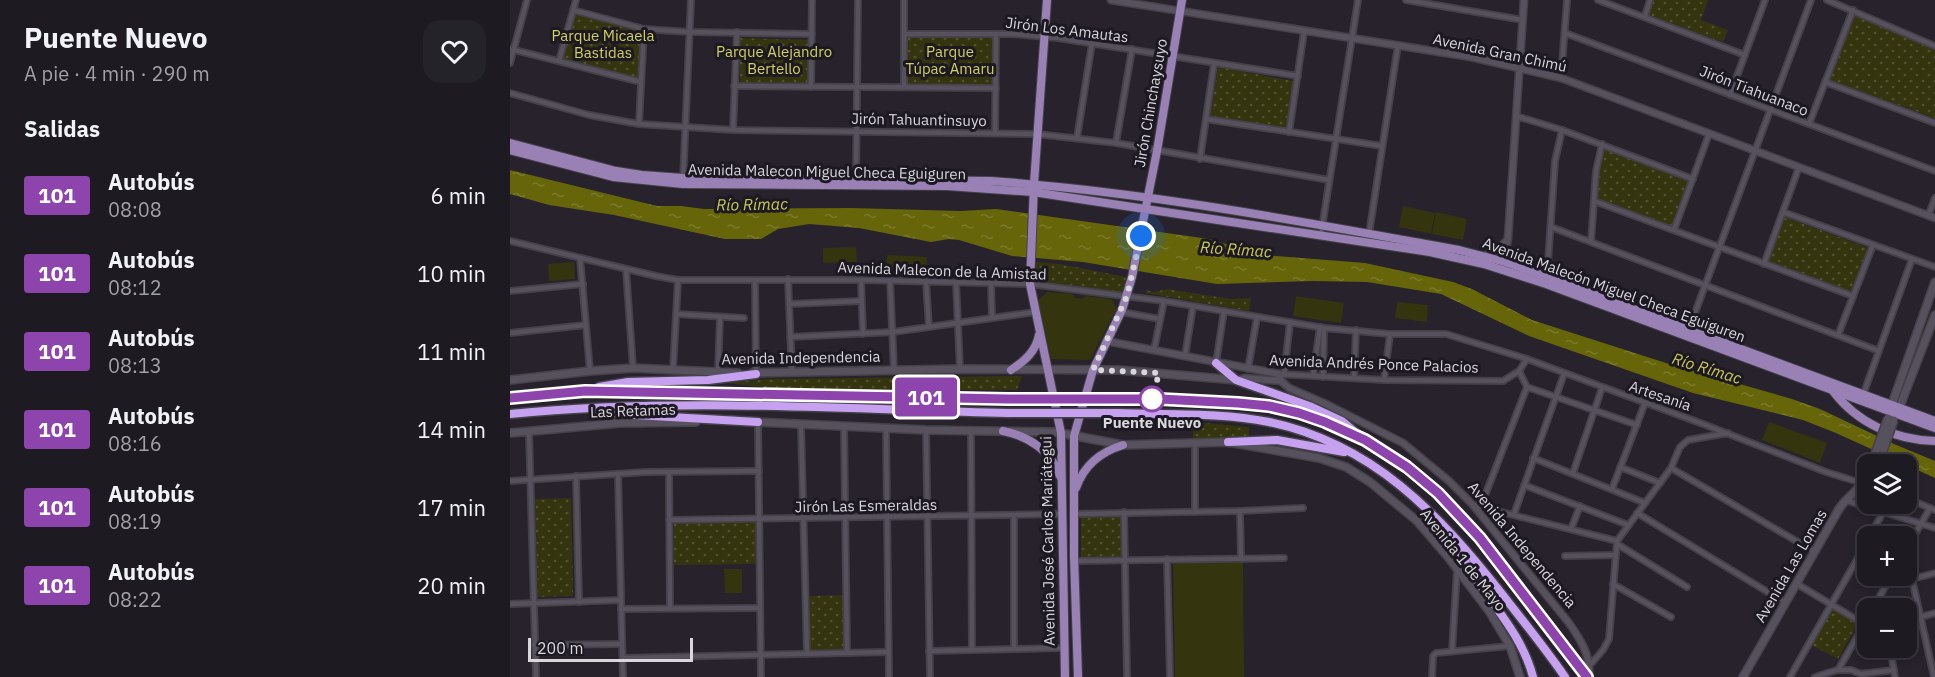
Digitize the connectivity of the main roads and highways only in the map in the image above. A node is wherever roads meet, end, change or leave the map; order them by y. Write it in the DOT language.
graph roads {
  1 [pos="1047,0"];
  2 [pos="1182,0"];
  3 [pos="510,143"];
  4 [pos="510,150"];
  5 [pos="683,181"];
  6 [pos="1033,192"];
  7 [pos="1096,192"];
  8 [pos="1149,198"];
  9 [pos="1146,212"];
  10 [pos="1321,230"];
  11 [pos="1504,266"];
  12 [pos="1935,282"];
  13 [pos="1935,315"];
  14 [pos="1687,333"];
  15 [pos="1040,334"];
  16 [pos="1216,363"];
  17 [pos="1011,370"];
  18 [pos="1048,370"];
  19 [pos="1093,370"];
  20 [pos="756,374"];
  21 [pos="510,380"];
  22 [pos="1236,380"];
  23 [pos="1832,390"];
  24 [pos="585,391"];
  25 [pos="510,398"];
  26 [pos="566,408"];
  27 [pos="1893,413"];
  28 [pos="510,414"];
  29 [pos="1935,421"];
  30 [pos="758,422"];
  31 [pos="1935,428"];
  32 [pos="1003,431"];
  33 [pos="510,433"];
  34 [pos="1061,433"];
  35 [pos="1074,436"];
  36 [pos="1365,440"];
  37 [pos="1935,441"];
  38 [pos="1228,442"];
  39 [pos="1123,445"];
  40 [pos="1353,453"];
  41 [pos="1875,454"];
  42 [pos="1881,454"];
  43 [pos="1062,482"];
  44 [pos="1857,491"];
  45 [pos="1073,498"];
  46 [pos="1445,525"];
  47 [pos="1065,677"];
  48 [pos="1078,677"];
  49 [pos="1520,677"];
  50 [pos="1533,677"];
  51 [pos="1565,677"];
  52 [pos="1588,677"];
  53 [pos="1743,677"];
  1 -- 6 [label="main road, Avenida José Carlos Mariátegui"];
  2 -- 8 [label="main road, Jirón Chinchaysuyo"];
  3 -- 5 [label="main road, Avenida Malecon Miguel Checa Eguiguren"];
  4 -- 5 [label="main road, Avenida Malecon Miguel Checa Eguiguren"];
  5 -- 6 [label="main road, Avenida Malecon Miguel Checa Eguiguren"];
  5 -- 6 [label="main road, Avenida Malecon Miguel Checa Eguiguren"];
  6 -- 7 [label="main road, Avenida Malecon Miguel Checa Eguiguren"];
  6 -- 9 [label="main road, Avenida Malecon Miguel Checa Eguiguren"];
  6 -- 15 [label="main road, Avenida José Carlos Mariátegui"];
  7 -- 8 [label="main road, Avenida Malecón Miguel Checa Eguiguren"];
  8 -- 9 [label="main road, Jirón Chinchaysuyo"];
  8 -- 10 [label="main road, Avenida Malecón Miguel Checa Eguiguren"];
  9 -- 10 [label="main road, Avenida Malecón Miguel Checa Eguiguren"];
  9 -- 19 [label="main road, Avenida José Carlos Mariátegui"];
  10 -- 11 [label="main road, Avenida Malecón Miguel Checa Eguiguren"];
  10 -- 11 [label="main road, Avenida Malecón Miguel Checa Eguiguren"];
  11 -- 14 [label="main road, Avenida Malecón Miguel Checa Eguiguren"];
  11 -- 14 [label="main road, Avenida Malecón Miguel Checa Eguiguren"];
  12 -- 27 [label="main road"];
  13 -- 27 [label="main road"];
  14 -- 23 [label="main road, Avenida Malecón Miguel Checa Eguiguren"];
  14 -- 27 [label="main road, Avenida Malecón Miguel Checa Eguiguren"];
  15 -- 17 [label="main road"];
  15 -- 18 [label="main road, Avenida José Carlos Mariátegui"];
  16 -- 22 [label="highway"];
  17 -- 18 [label="main road, Avenida Independencia"];
  17 -- 20 [label="main road, Avenida Independencia"];
  18 -- 19 [label="main road, Avenida Independencia"];
  18 -- 34 [label="main road, Avenida José Carlos Mariátegui"];
  19 -- 22 [label="main road, Avenida Independencia"];
  19 -- 35 [label="main road, Avenida José Carlos Mariátegui"];
  20 -- 21 [label="main road, Avenida Independencia"];
  20 -- 24 [label="highway"];
  22 -- 36 [label="highway"];
  23 -- 27 [label="main road, Avenida Malecón Miguel Checa Eguiguren"];
  23 -- 37 [label="main road"];
  24 -- 25 [label="highway"];
  24 -- 36 [label="highway, bridge"];
  26 -- 28 [label="highway"];
  26 -- 30 [label="highway"];
  26 -- 40 [label="highway, bridge"];
  27 -- 29 [label="main road, Avenida Malecón Miguel Checa Eguiguren"];
  27 -- 31 [label="main road, Avenida Malecón Miguel Checa Eguiguren"];
  27 -- 41 [label="main road, bridge"];
  27 -- 42 [label="main road, bridge"];
  30 -- 32 [label="main road, Avenida 1 de Mayo"];
  30 -- 33 [label="main road, Las Retamas"];
  32 -- 34 [label="main road, Avenida 1 de Mayo"];
  32 -- 43 [label="main road"];
  34 -- 35 [label="main road, Avenida 1 de Mayo"];
  34 -- 43 [label="main road, Avenida José Carlos Mariátegui"];
  35 -- 39 [label="main road, Avenida 1 de Mayo"];
  35 -- 45 [label="main road, Avenida José Carlos Mariátegui"];
  36 -- 52 [label="highway"];
  38 -- 39 [label="main road, Avenida 1 de Mayo"];
  38 -- 40 [label="highway"];
  38 -- 49 [label="main road, Avenida 1 de Mayo"];
  39 -- 45 [label="main road"];
  40 -- 46 [label="highway"];
  43 -- 47 [label="main road, Avenida José Carlos Mariátegui"];
  44 -- 53 [label="main road, Avenida Las Lomas"];
  45 -- 48 [label="main road, Avenida José Carlos Mariátegui"];
  46 -- 50 [label="highway"];
  46 -- 51 [label="highway"];
}
